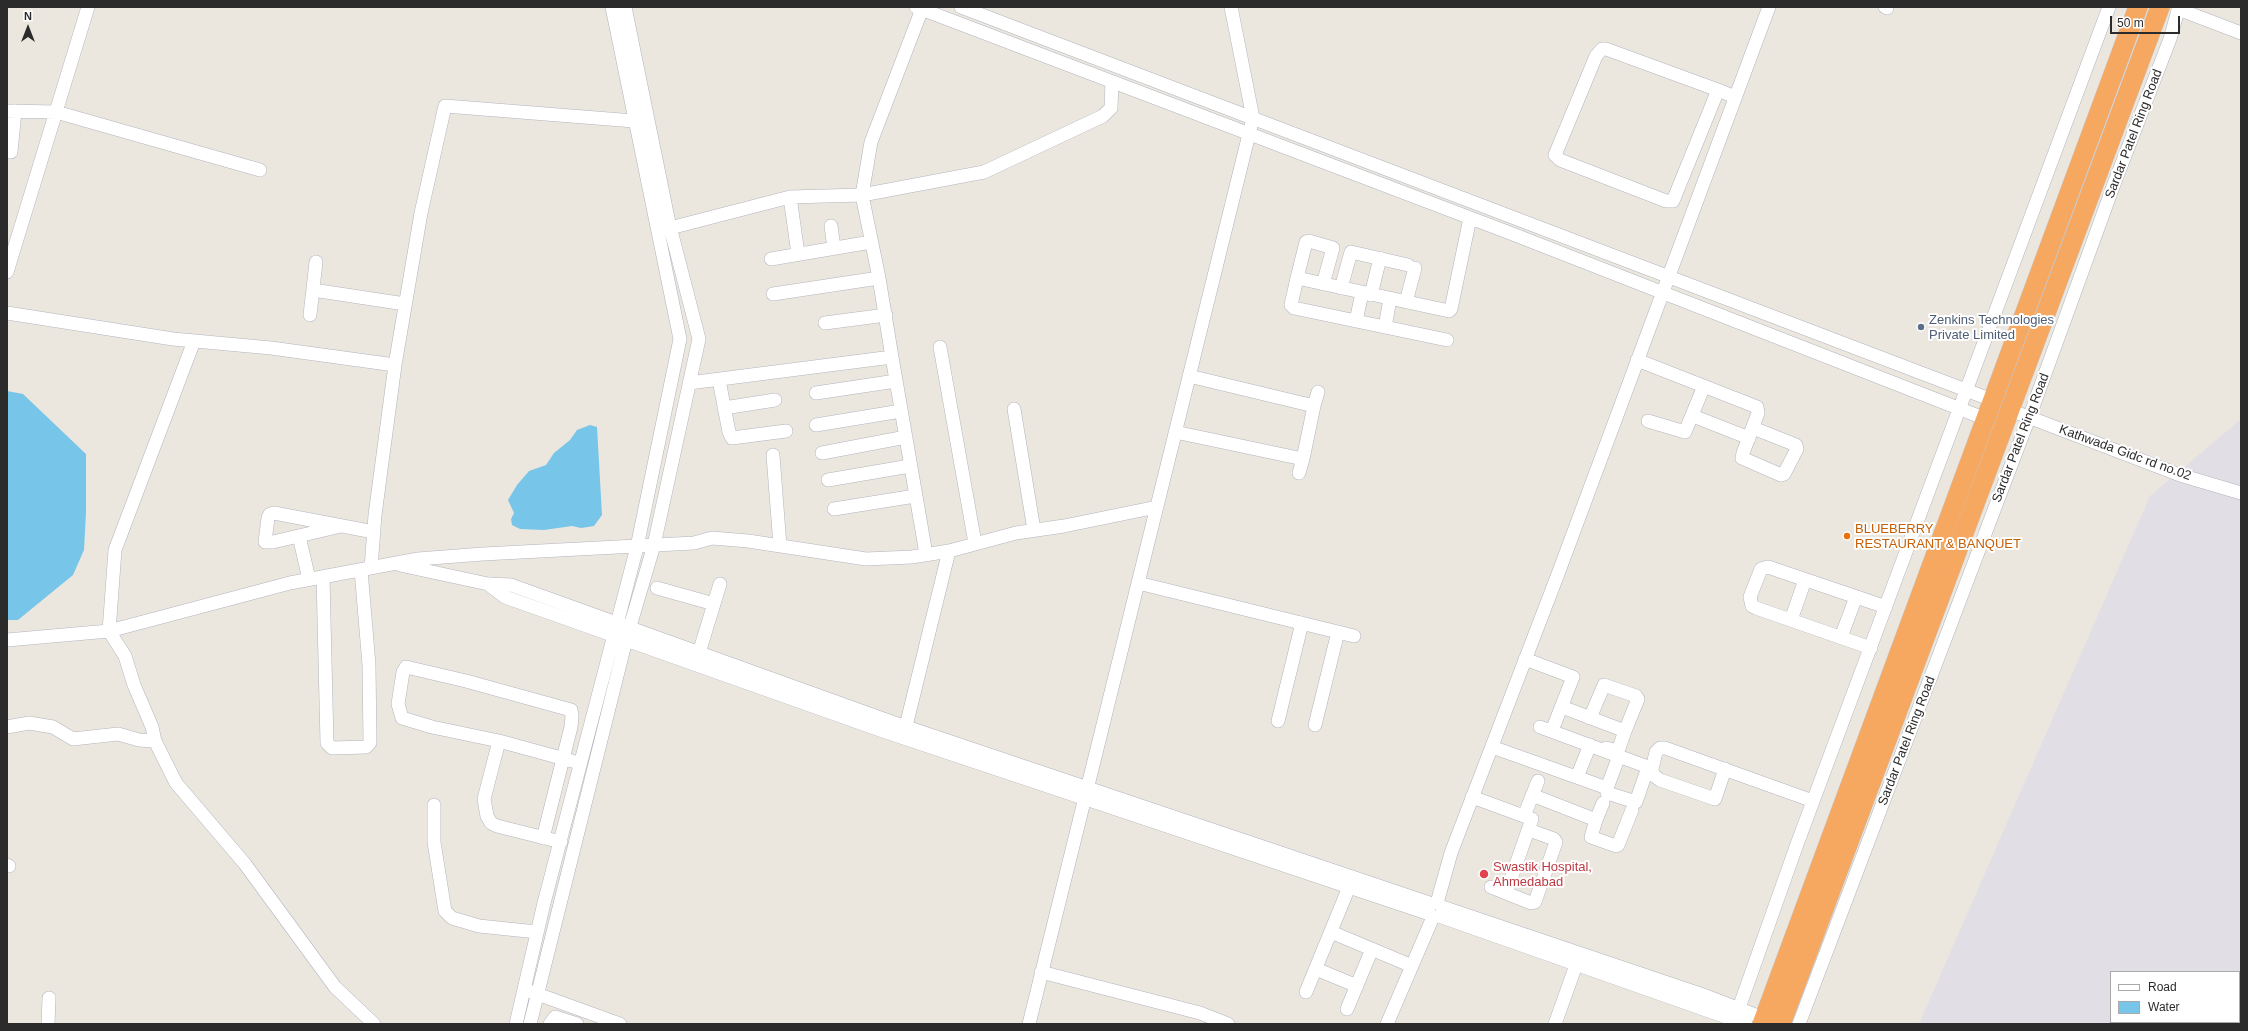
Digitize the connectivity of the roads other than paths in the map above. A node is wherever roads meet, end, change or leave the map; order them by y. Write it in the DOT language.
graph roads {
  1 [pos="88,7"];
  2 [pos="612,7"];
  3 [pos="625,7"];
  4 [pos="961,7"];
  5 [pos="1231,7"];
  6 [pos="1769,7"];
  7 [pos="2109,7"];
  8 [pos="2138,7"];
  9 [pos="919,8"];
  10 [pos="2172,8"];
  11 [pos="2241,32"];
  12 [pos="1112,82"];
  13 [pos="1718,90"];
  14 [pos="1735,97"];
  15 [pos="11,111"];
  16 [pos="56,112"];
  17 [pos="1253,118"];
  18 [pos="634,121"];
  19 [pos="1249,134"];
  20 [pos="1697,143"];
  21 [pos="1716,150"];
  22 [pos="11,152"];
  23 [pos="1690,162"];
  24 [pos="260,170"];
  25 [pos="1708,170"];
  26 [pos="862,195"];
  27 [pos="790,197"];
  28 [pos="1470,218"];
  29 [pos="831,226"];
  30 [pos="670,228"];
  31 [pos="871,242"];
  32 [pos="834,248"];
  33 [pos="798,254"];
  34 [pos="1380,258"];
  35 [pos="771,259"];
  36 [pos="316,262"];
  37 [pos="7,272"];
  38 [pos="1669,276"];
  39 [pos="879,278"];
  40 [pos="1297,278"];
  41 [pos="1323,284"];
  42 [pos="1340,288"];
  43 [pos="313,290"];
  44 [pos="1662,293"];
  45 [pos="773,294"];
  46 [pos="1366,294"];
  47 [pos="1390,299"];
  48 [pos="1406,302"];
  49 [pos="406,304"];
  50 [pos="7,313"];
  51 [pos="310,315"];
  52 [pos="886,315"];
  53 [pos="1356,321"];
  54 [pos="826,323"];
  55 [pos="1385,327"];
  56 [pos="1447,340"];
  57 [pos="194,341"];
  58 [pos="940,346"];
  59 [pos="892,357"];
  60 [pos="1637,360"];
  61 [pos="395,365"];
  62 [pos="1189,376"];
  63 [pos="719,380"];
  64 [pos="896,381"];
  65 [pos="689,383"];
  66 [pos="1704,386"];
  67 [pos="1967,391"];
  68 [pos="1318,392"];
  69 [pos="816,393"];
  70 [pos="776,400"];
  71 [pos="1992,400"];
  72 [pos="1314,406"];
  73 [pos="724,408"];
  74 [pos="1960,408"];
  75 [pos="1014,409"];
  76 [pos="2010,410"];
  77 [pos="901,411"];
  78 [pos="1693,416"];
  79 [pos="2029,418"];
  80 [pos="1986,419"];
  81 [pos="1648,421"];
  82 [pos="816,425"];
  83 [pos="786,431"];
  84 [pos="1175,432"];
  85 [pos="906,437"];
  86 [pos="822,452"];
  87 [pos="773,456"];
  88 [pos="1302,459"];
  89 [pos="910,466"];
  90 [pos="1300,473"];
  91 [pos="828,480"];
  92 [pos="2241,493"];
  93 [pos="915,496"];
  94 [pos="1157,508"];
  95 [pos="834,509"];
  96 [pos="341,526"];
  97 [pos="1034,530"];
  98 [pos="374,532"];
  99 [pos="299,536"];
  100 [pos="975,543"];
  101 [pos="654,545"];
  102 [pos="780,546"];
  103 [pos="637,547"];
  104 [pos="949,551"];
  105 [pos="926,554"];
  106 [pos="393,564"];
  107 [pos="366,569"];
  108 [pos="323,577"];
  109 [pos="309,579"];
  110 [pos="1805,580"];
  111 [pos="1138,583"];
  112 [pos="720,584"];
  113 [pos="657,588"];
  114 [pos="1856,597"];
  115 [pos="714,604"];
  116 [pos="1886,607"];
  117 [pos="1791,620"];
  118 [pos="1302,623"];
  119 [pos="109,631"];
  120 [pos="622,632"];
  121 [pos="1338,632"];
  122 [pos="1354,636"];
  123 [pos="1841,638"];
  124 [pos="7,640"];
  125 [pos="1871,648"];
  126 [pos="699,653"];
  127 [pos="1525,659"];
  128 [pos="1562,707"];
  129 [pos="1590,718"];
  130 [pos="1278,721"];
  131 [pos="1315,725"];
  132 [pos="906,726"];
  133 [pos="1545,726"];
  134 [pos="7,727"];
  135 [pos="1625,731"];
  136 [pos="155,741"];
  137 [pos="499,741"];
  138 [pos="1590,745"];
  139 [pos="1492,747"];
  140 [pos="1619,756"];
  141 [pos="564,758"];
  142 [pos="581,763"];
  143 [pos="1725,770"];
  144 [pos="1577,777"];
  145 [pos="1538,781"];
  146 [pos="1607,788"];
  147 [pos="1086,794"];
  148 [pos="1532,795"];
  149 [pos="1472,797"];
  150 [pos="1813,801"];
  151 [pos="1603,802"];
  152 [pos="434,805"];
  153 [pos="1632,810"];
  154 [pos="1524,816"];
  155 [pos="1596,820"];
  156 [pos="1529,830"];
  157 [pos="543,838"];
  158 [pos="560,842"];
  159 [pos="1349,887"];
  160 [pos="1491,887"];
  161 [pos="1506,893"];
  162 [pos="1436,910"];
  163 [pos="537,932"];
  164 [pos="1331,932"];
  165 [pos="1372,949"];
  166 [pos="1576,965"];
  167 [pos="1412,966"];
  168 [pos="1316,969"];
  169 [pos="1041,972"];
  170 [pos="1357,986"];
  171 [pos="524,989"];
  172 [pos="1306,992"];
  173 [pos="538,994"];
  174 [pos="49,998"];
  175 [pos="1347,1009"];
  176 [pos="1734,1017"];
  177 [pos="590,1019"];
  178 [pos="1772,1022"];
  179 [pos="48,1024"];
  180 [pos="374,1024"];
  181 [pos="516,1024"];
  182 [pos="530,1024"];
  183 [pos="550,1024"];
  184 [pos="577,1024"];
  185 [pos="620,1024"];
  186 [pos="1029,1024"];
  187 [pos="1228,1024"];
  188 [pos="1387,1024"];
  189 [pos="1555,1024"];
  190 [pos="1746,1024"];
  191 [pos="1799,1024"];
  1 -- 16 [label="street"];
  2 -- 18 [label="street"];
  3 -- 30 [label="street"];
  4 -- 17 [label="street"];
  5 -- 17 [label="street"];
  6 -- 14 [label="street"];
  7 -- 67 [label="street"];
  8 -- 71 [label="highway"];
  9 -- 12 [label="street"];
  9 -- 26 [label="street"];
  10 -- 11 [label="street"];
  10 -- 76 [label="highway, Sardar Patel Ring Road"];
  10 -- 79 [label="street, Sardar Patel Ring Road"];
  12 -- 19 [label="street"];
  12 -- 26 [label="street"];
  13 -- 14 [label="street"];
  13 -- 20 [label="street"];
  13 -- 23 [label="street"];
  14 -- 21 [label="street"];
  15 -- 16 [label="street"];
  15 -- 22 [label="street"];
  16 -- 24 [label="street"];
  16 -- 37 [label="street"];
  17 -- 19 [label="street"];
  17 -- 38 [label="street"];
  18 -- 49 [label="street"];
  18 -- 103 [label="street"];
  19 -- 28 [label="street"];
  19 -- 62 [label="street"];
  20 -- 21 [label="street"];
  20 -- 23 [label="street"];
  21 -- 25 [label="street"];
  23 -- 25 [label="street"];
  25 -- 38 [label="street"];
  26 -- 27 [label="street"];
  26 -- 31 [label="street"];
  27 -- 30 [label="street"];
  27 -- 33 [label="street"];
  28 -- 44 [label="street"];
  28 -- 48 [label="street"];
  29 -- 32 [label="street"];
  30 -- 65 [label="street"];
  31 -- 32 [label="street"];
  31 -- 39 [label="street"];
  32 -- 33 [label="street"];
  33 -- 35 [label="street"];
  34 -- 42 [label="street"];
  34 -- 46 [label="street"];
  34 -- 48 [label="street"];
  36 -- 43 [label="street"];
  38 -- 44 [label="street"];
  38 -- 67 [label="street"];
  39 -- 45 [label="street"];
  39 -- 52 [label="street"];
  40 -- 41 [label="street"];
  40 -- 41 [label="street"];
  40 -- 53 [label="street"];
  41 -- 42 [label="street"];
  42 -- 46 [label="street"];
  43 -- 49 [label="street"];
  43 -- 51 [label="street"];
  44 -- 60 [label="street"];
  44 -- 74 [label="street"];
  46 -- 47 [label="street"];
  46 -- 53 [label="street"];
  47 -- 48 [label="street"];
  47 -- 55 [label="street"];
  49 -- 61 [label="street"];
  50 -- 57 [label="street"];
  52 -- 54 [label="street"];
  52 -- 59 [label="street"];
  53 -- 55 [label="street"];
  55 -- 56 [label="street"];
  57 -- 61 [label="street"];
  57 -- 119 [label="street"];
  58 -- 100 [label="street"];
  59 -- 63 [label="street"];
  59 -- 64 [label="street"];
  60 -- 66 [label="street"];
  60 -- 127 [label="street"];
  61 -- 98 [label="street"];
  62 -- 72 [label="street"];
  62 -- 84 [label="street"];
  63 -- 65 [label="street"];
  63 -- 73 [label="street"];
  64 -- 69 [label="street"];
  64 -- 77 [label="street"];
  65 -- 101 [label="street"];
  66 -- 78 [label="street"];
  66 -- 78 [label="street"];
  67 -- 71 [label="street"];
  67 -- 74 [label="street"];
  68 -- 72 [label="street"];
  70 -- 73 [label="street"];
  71 -- 80 [label="highway"];
  72 -- 88 [label="street"];
  73 -- 83 [label="street"];
  74 -- 80 [label="street"];
  74 -- 116 [label="street"];
  75 -- 97 [label="street"];
  76 -- 79 [label="street, Kathwada Gidc rd no.02"];
  76 -- 178 [label="highway, Sardar Patel Ring Road"];
  77 -- 82 [label="street"];
  77 -- 85 [label="street"];
  78 -- 81 [label="street"];
  79 -- 92 [label="street, Kathwada Gidc rd no.02"];
  79 -- 191 [label="street, Sardar Patel Ring Road"];
  80 -- 178 [label="highway"];
  84 -- 88 [label="street"];
  84 -- 94 [label="street"];
  85 -- 86 [label="street"];
  85 -- 89 [label="street"];
  87 -- 102 [label="street"];
  88 -- 90 [label="street"];
  89 -- 91 [label="street"];
  89 -- 93 [label="street"];
  93 -- 95 [label="street"];
  93 -- 105 [label="street"];
  94 -- 97 [label="street"];
  94 -- 111 [label="street"];
  96 -- 98 [label="street"];
  96 -- 99 [label="street"];
  96 -- 99 [label="street"];
  97 -- 100 [label="street"];
  98 -- 107 [label="street"];
  99 -- 109 [label="street"];
  100 -- 104 [label="street"];
  101 -- 102 [label="street"];
  101 -- 103 [label="street"];
  101 -- 120 [label="street"];
  102 -- 105 [label="street"];
  103 -- 106 [label="street"];
  103 -- 120 [label="street"];
  104 -- 105 [label="street"];
  104 -- 132 [label="street"];
  106 -- 107 [label="street"];
  106 -- 120 [label="street"];
  107 -- 108 [label="street"];
  107 -- 108 [label="street"];
  108 -- 109 [label="street"];
  109 -- 119 [label="street"];
  110 -- 114 [label="street"];
  110 -- 117 [label="street"];
  110 -- 117 [label="street"];
  111 -- 118 [label="street"];
  111 -- 147 [label="street"];
  112 -- 115 [label="street"];
  113 -- 115 [label="street"];
  114 -- 116 [label="street"];
  114 -- 123 [label="street"];
  115 -- 126 [label="street"];
  116 -- 125 [label="street"];
  117 -- 123 [label="street"];
  118 -- 121 [label="street"];
  118 -- 130 [label="street"];
  119 -- 124 [label="street"];
  119 -- 136 [label="street"];
  120 -- 126 [label="street"];
  120 -- 142 [label="street"];
  120 -- 147 [label="street"];
  120 -- 173 [label="street"];
  121 -- 122 [label="street"];
  121 -- 131 [label="street"];
  123 -- 125 [label="street"];
  125 -- 150 [label="street"];
  126 -- 132 [label="street"];
  127 -- 128 [label="street"];
  127 -- 139 [label="street"];
  128 -- 129 [label="street"];
  128 -- 133 [label="street"];
  129 -- 135 [label="street"];
  129 -- 135 [label="street"];
  132 -- 147 [label="street"];
  133 -- 135 [label="street"];
  133 -- 138 [label="street"];
  134 -- 136 [label="street"];
  136 -- 180 [label="street"];
  137 -- 141 [label="street"];
  137 -- 141 [label="street"];
  137 -- 157 [label="street"];
  138 -- 140 [label="street"];
  138 -- 144 [label="street"];
  139 -- 144 [label="street"];
  139 -- 149 [label="street"];
  140 -- 146 [label="street"];
  140 -- 146 [label="street"];
  141 -- 142 [label="street"];
  141 -- 157 [label="street"];
  142 -- 158 [label="street"];
  143 -- 143 [label="street"];
  143 -- 150 [label="street"];
  144 -- 146 [label="street"];
  145 -- 148 [label="street"];
  147 -- 159 [label="street"];
  147 -- 162 [label="street"];
  147 -- 169 [label="street"];
  148 -- 154 [label="street"];
  148 -- 155 [label="street"];
  149 -- 154 [label="street"];
  149 -- 162 [label="street"];
  150 -- 176 [label="street"];
  151 -- 155 [label="street"];
  152 -- 163 [label="street"];
  153 -- 155 [label="street"];
  154 -- 156 [label="street"];
  156 -- 161 [label="street"];
  156 -- 161 [label="street"];
  157 -- 158 [label="street"];
  158 -- 163 [label="street"];
  159 -- 162 [label="street"];
  159 -- 164 [label="street"];
  160 -- 161 [label="street"];
  162 -- 166 [label="street"];
  162 -- 167 [label="street"];
  162 -- 176 [label="street"];
  163 -- 171 [label="street"];
  164 -- 165 [label="street"];
  164 -- 168 [label="street"];
  165 -- 167 [label="street"];
  165 -- 170 [label="street"];
  166 -- 176 [label="street"];
  166 -- 189 [label="street"];
  167 -- 188 [label="street"];
  168 -- 170 [label="street"];
  168 -- 172 [label="street"];
  169 -- 186 [label="street"];
  169 -- 187 [label="street"];
  170 -- 175 [label="street"];
  171 -- 173 [label="street"];
  171 -- 181 [label="street"];
  173 -- 177 [label="street"];
  173 -- 182 [label="street"];
  174 -- 179 [label="street"];
  176 -- 178 [label="street"];
  176 -- 190 [label="street"];
  177 -- 185 [label="street"];
  183 -- 184 [label="street"];
}
